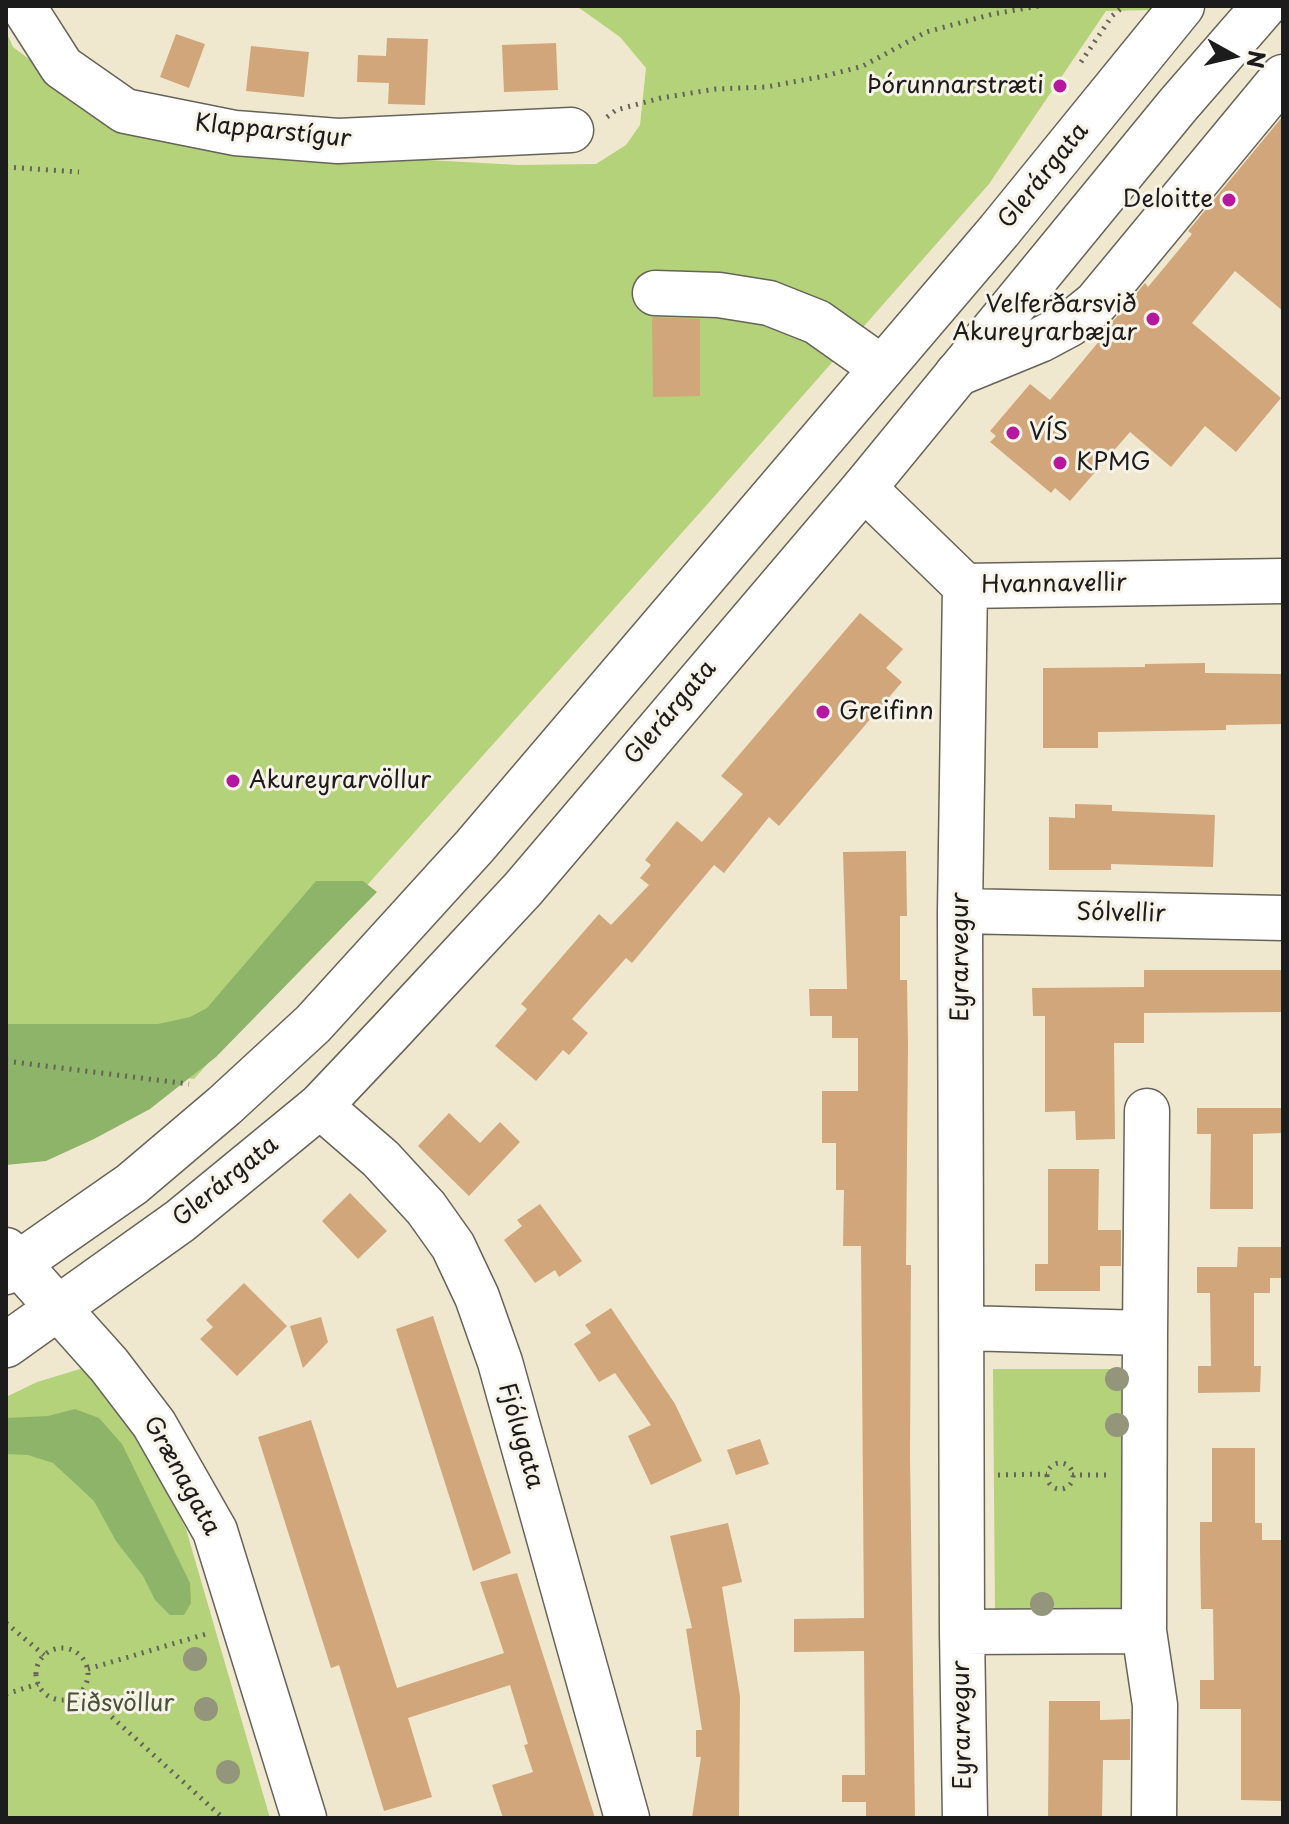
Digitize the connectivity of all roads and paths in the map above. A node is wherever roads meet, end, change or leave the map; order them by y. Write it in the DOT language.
graph roads {
  1 [pos="23,6"];
  2 [pos="1039,6"];
  3 [pos="1124,6"];
  4 [pos="1182,6"];
  5 [pos="1264,6"];
  6 [pos="1078,67"];
  7 [pos="1283,77"];
  8 [pos="571,130"];
  9 [pos="6,167"];
  10 [pos="79,172"];
  11 [pos="655,293"];
  12 [pos="882,368"];
  13 [pos="957,374"];
  14 [pos="864,488"];
  15 [pos="1283,581"];
  16 [pos="965,586"];
  17 [pos="960,911"];
  18 [pos="1283,918"];
  19 [pos="6,1061"];
  20 [pos="194,1085"];
  21 [pos="320,1106"];
  22 [pos="1147,1111"];
  23 [pos="10,1262"];
  24 [pos="58,1309"];
  25 [pos="963,1328"];
  26 [pos="1145,1333"];
  27 [pos="6,1345"];
  28 [pos="1067,1465"];
  29 [pos="6,1623"];
  30 [pos="243,1623"];
  31 [pos="1144,1631"];
  32 [pos="962,1632"];
  33 [pos="44,1655"];
  34 [pos="88,1669"];
  35 [pos="38,1684"];
  36 [pos="82,1690"];
  37 [pos="6,1694"];
  38 [pos="223,1818"];
  39 [pos="304,1818"];
  40 [pos="627,1818"];
  41 [pos="965,1818"];
  42 [pos="1154,1818"];
  1 -- 8 [label="main road, Klapparstígur"];
  2 -- 8 [label="path"];
  3 -- 6 [label="path"];
  4 -- 12 [label="main road, Glerárgata"];
  5 -- 13 [label="main road, Glerárgata"];
  7 -- 13 [label="main road"];
  9 -- 10 [label="path"];
  11 -- 12 [label="main road"];
  12 -- 23 [label="main road, Glerárgata"];
  13 -- 14 [label="main road, Glerárgata"];
  14 -- 16 [label="main road, Hvannavellir"];
  14 -- 21 [label="main road, Glerárgata"];
  15 -- 16 [label="main road, Hvannavellir"];
  16 -- 17 [label="main road, Eyrarvegur"];
  17 -- 18 [label="main road, Sólvellir"];
  17 -- 25 [label="main road, Eyrarvegur"];
  19 -- 20 [label="path"];
  21 -- 24 [label="main road, Glerárgata"];
  21 -- 40 [label="main road, Fjólugata"];
  22 -- 26 [label="main road"];
  23 -- 24 [label="main road, Grænagata"];
  24 -- 27 [label="main road, Glerárgata"];
  24 -- 30 [label="main road, Grænagata"];
  25 -- 26 [label="main road"];
  25 -- 32 [label="main road, Eyrarvegur"];
  26 -- 31 [label="main road"];
  28 -- 28 [label="path"];
  29 -- 33 [label="path"];
  30 -- 34 [label="path"];
  30 -- 39 [label="main road, Grænagata"];
  31 -- 32 [label="main road, Eyrarvegur"];
  31 -- 42 [label="main road"];
  32 -- 41 [label="main road, Eyrarvegur"];
  33 -- 34 [label="path"];
  33 -- 35 [label="path"];
  34 -- 36 [label="path"];
  35 -- 36 [label="path"];
  35 -- 37 [label="path"];
  36 -- 38 [label="path"];
}
